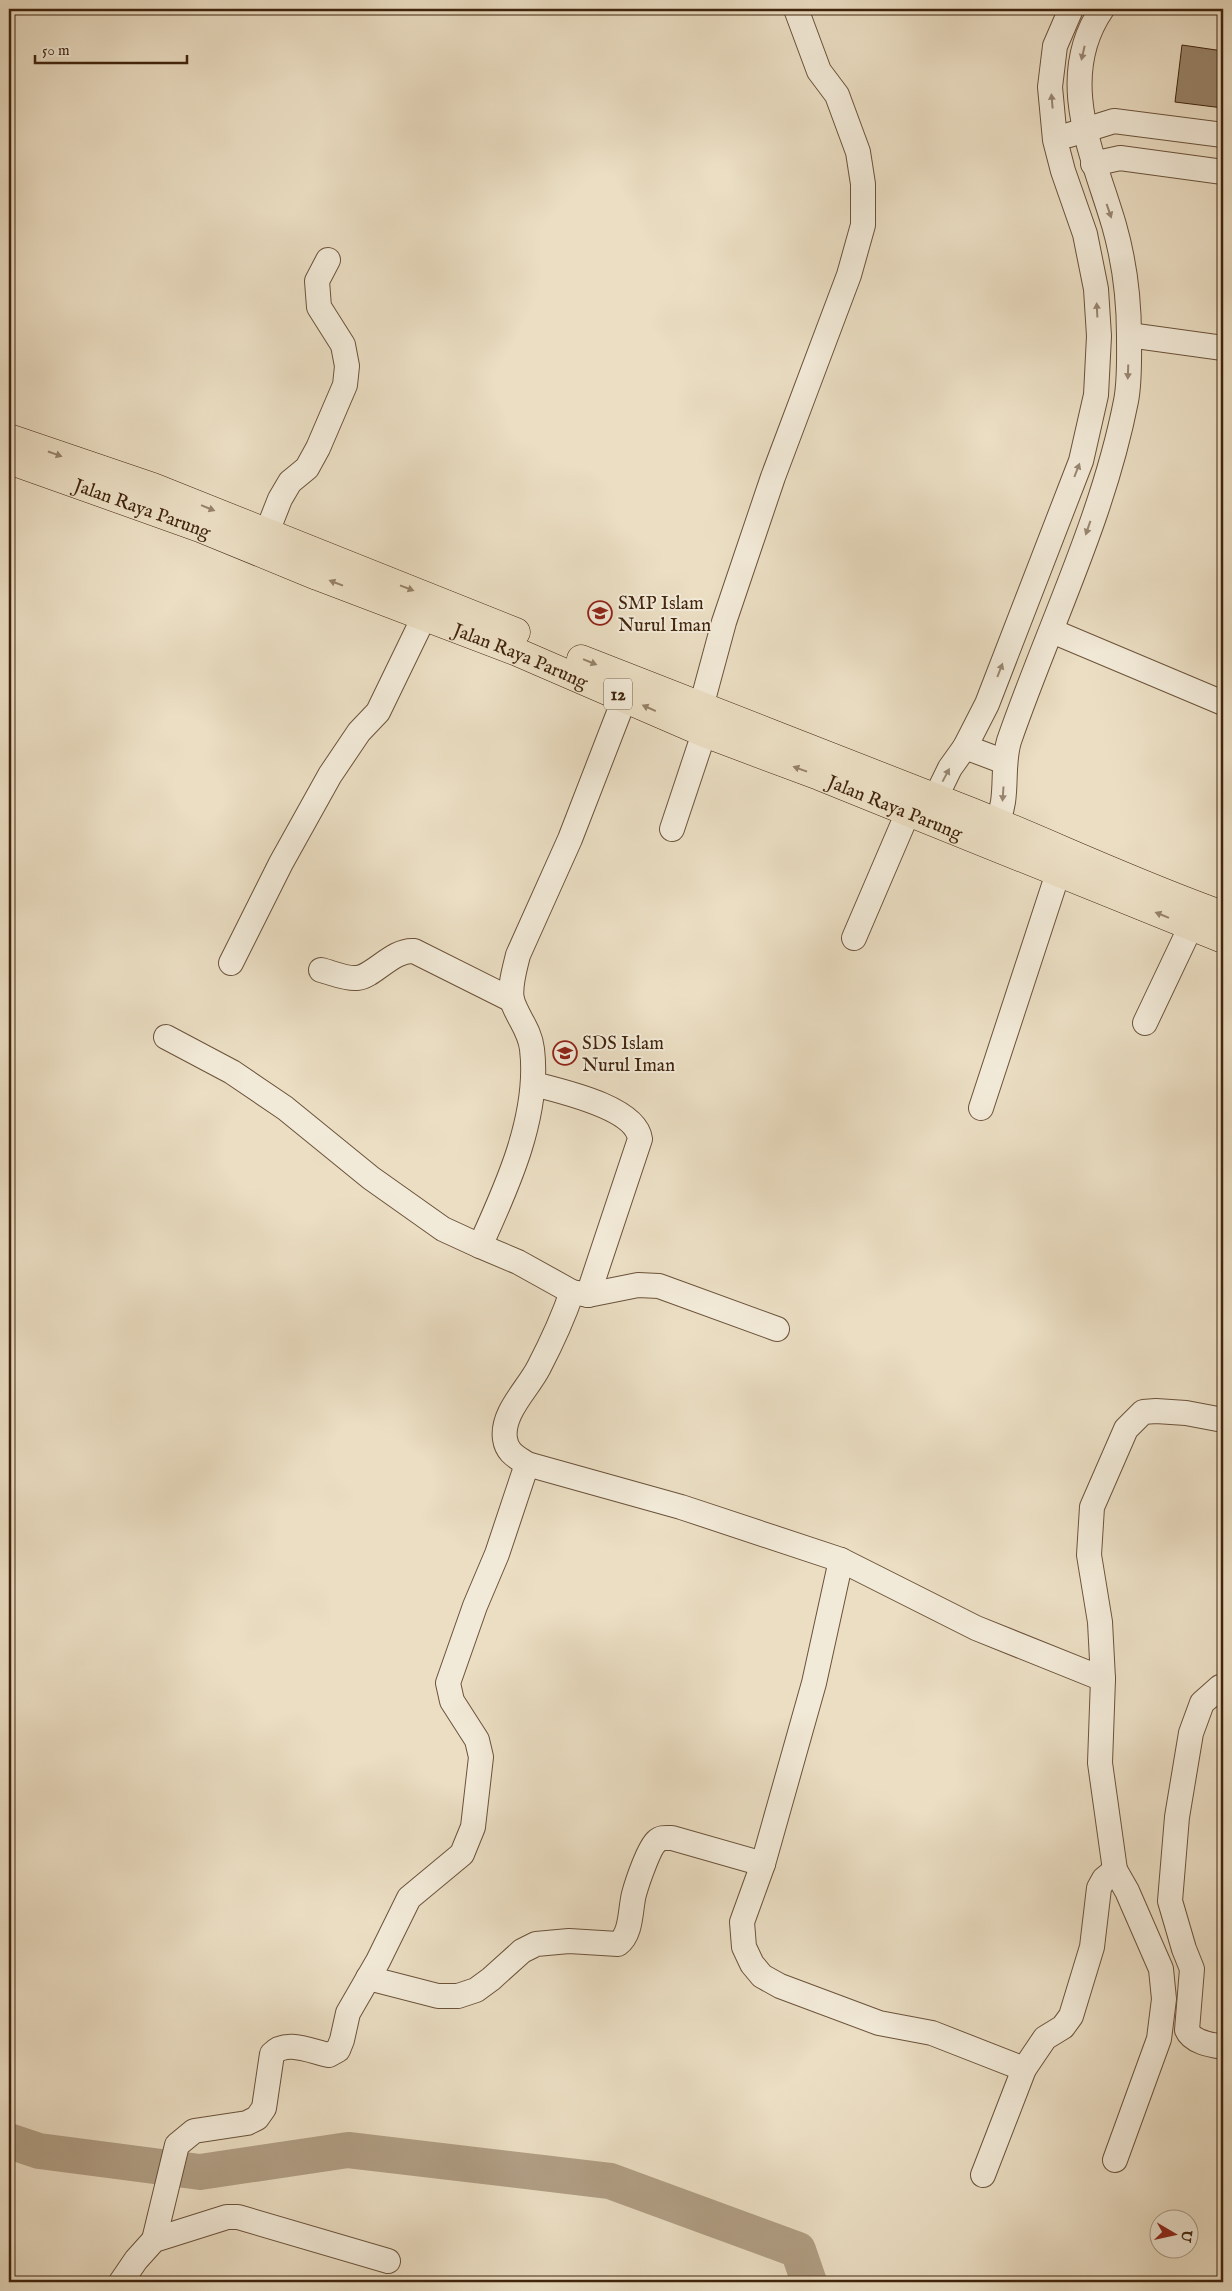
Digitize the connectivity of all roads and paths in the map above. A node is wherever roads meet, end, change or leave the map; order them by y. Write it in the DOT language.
graph roads {
  1 [pos="796,9"];
  2 [pos="1071,9"];
  3 [pos="1102,9"];
  4 [pos="1084,130"];
  5 [pos="1223,135"];
  6 [pos="1055,140"];
  7 [pos="1093,164"];
  8 [pos="1223,172"];
  9 [pos="328,260"];
  10 [pos="1129,335"];
  11 [pos="1223,348"];
  12 [pos="1096,394"];
  13 [pos="1127,399"];
  14 [pos="9,438"];
  15 [pos="9,460"];
  16 [pos="268,532"];
  17 [pos="373,586"];
  18 [pos="424,617"];
  19 [pos="1052,631"];
  20 [pos="625,697"];
  21 [pos="1223,703"];
  22 [pos="987,704"];
  23 [pos="1018,716"];
  24 [pos="703,720"];
  25 [pos="965,747"];
  26 [pos="1005,762"];
  27 [pos="923,810"];
  28 [pos="672,829"];
  29 [pos="993,833"];
  30 [pos="1058,873"];
  31 [pos="1223,915"];
  32 [pos="1191,926"];
  33 [pos="854,938"];
  34 [pos="1223,939"];
  35 [pos="231,963"];
  36 [pos="321,970"];
  37 [pos="512,1000"];
  38 [pos="1145,1023"];
  39 [pos="166,1037"];
  40 [pos="534,1084"];
  41 [pos="981,1108"];
  42 [pos="480,1246"];
  43 [pos="580,1294"];
  44 [pos="777,1329"];
  45 [pos="1223,1420"];
  46 [pos="527,1464"];
  47 [pos="841,1560"];
  48 [pos="1104,1679"];
  49 [pos="1223,1687"];
  50 [pos="763,1864"];
  51 [pos="1115,1870"];
  52 [pos="368,1978"];
  53 [pos="1223,2047"];
  54 [pos="1024,2069"];
  55 [pos="1115,2160"];
  56 [pos="984,2175"];
  57 [pos="155,2232"];
  58 [pos="388,2261"];
  59 [pos="121,2282"];
  1 -- 24 [label="street"];
  6 -- 2 [label="street, one-way"];
  3 -- 4 [label="street, one-way"];
  4 -- 5 [label="street"];
  4 -- 6 [label="street"];
  4 -- 7 [label="street"];
  12 -- 6 [label="street, one-way"];
  7 -- 8 [label="street"];
  7 -- 10 [label="street, one-way"];
  9 -- 16 [label="street"];
  10 -- 11 [label="street"];
  10 -- 13 [label="street, one-way"];
  12 -- 13 [label="street"];
  22 -- 12 [label="street, one-way"];
  13 -- 19 [label="street, one-way"];
  14 -- 16 [label="highway, Jalan Raya Parung / 12, one-way"];
  17 -- 15 [label="highway, Jalan Raya Parung / 12, one-way"];
  16 -- 17 [label="highway, Jalan Raya Parung / 12"];
  17 -- 18 [label="highway, Jalan Raya Parung / 12"];
  17 -- 24 [label="highway, Jalan Raya Parung / 12, one-way"];
  18 -- 20 [label="highway, Jalan Raya Parung / 12"];
  18 -- 35 [label="street"];
  19 -- 21 [label="street"];
  19 -- 23 [label="street"];
  24 -- 20 [label="highway, Jalan Raya Parung / 12, one-way"];
  20 -- 37 [label="street"];
  22 -- 23 [label="street"];
  22 -- 25 [label="street"];
  23 -- 26 [label="street"];
  24 -- 27 [label="highway, Jalan Raya Parung / 12"];
  24 -- 28 [label="street"];
  25 -- 26 [label="street"];
  27 -- 25 [label="street, one-way"];
  26 -- 29 [label="street, one-way"];
  27 -- 29 [label="highway, Jalan Raya Parung / 12"];
  27 -- 33 [label="street"];
  29 -- 30 [label="highway, Jalan Raya Parung / 12"];
  29 -- 31 [label="highway, Jalan Raya Parung / 12"];
  32 -- 30 [label="highway, Jalan Raya Parung / 12, one-way"];
  30 -- 41 [label="street"];
  32 -- 34 [label="highway, Jalan Raya Parung / 12"];
  32 -- 38 [label="street"];
  36 -- 37 [label="street"];
  37 -- 40 [label="street"];
  39 -- 42 [label="street"];
  40 -- 42 [label="street"];
  40 -- 43 [label="street"];
  42 -- 43 [label="street"];
  43 -- 44 [label="street"];
  43 -- 46 [label="street"];
  45 -- 48 [label="street"];
  46 -- 47 [label="street"];
  46 -- 52 [label="street"];
  47 -- 48 [label="street"];
  47 -- 50 [label="street"];
  48 -- 51 [label="street"];
  49 -- 53 [label="street"];
  50 -- 52 [label="street"];
  50 -- 54 [label="street"];
  51 -- 54 [label="street"];
  51 -- 55 [label="street"];
  52 -- 57 [label="street"];
  54 -- 56 [label="street"];
  57 -- 58 [label="street"];
  57 -- 59 [label="street"];
}
